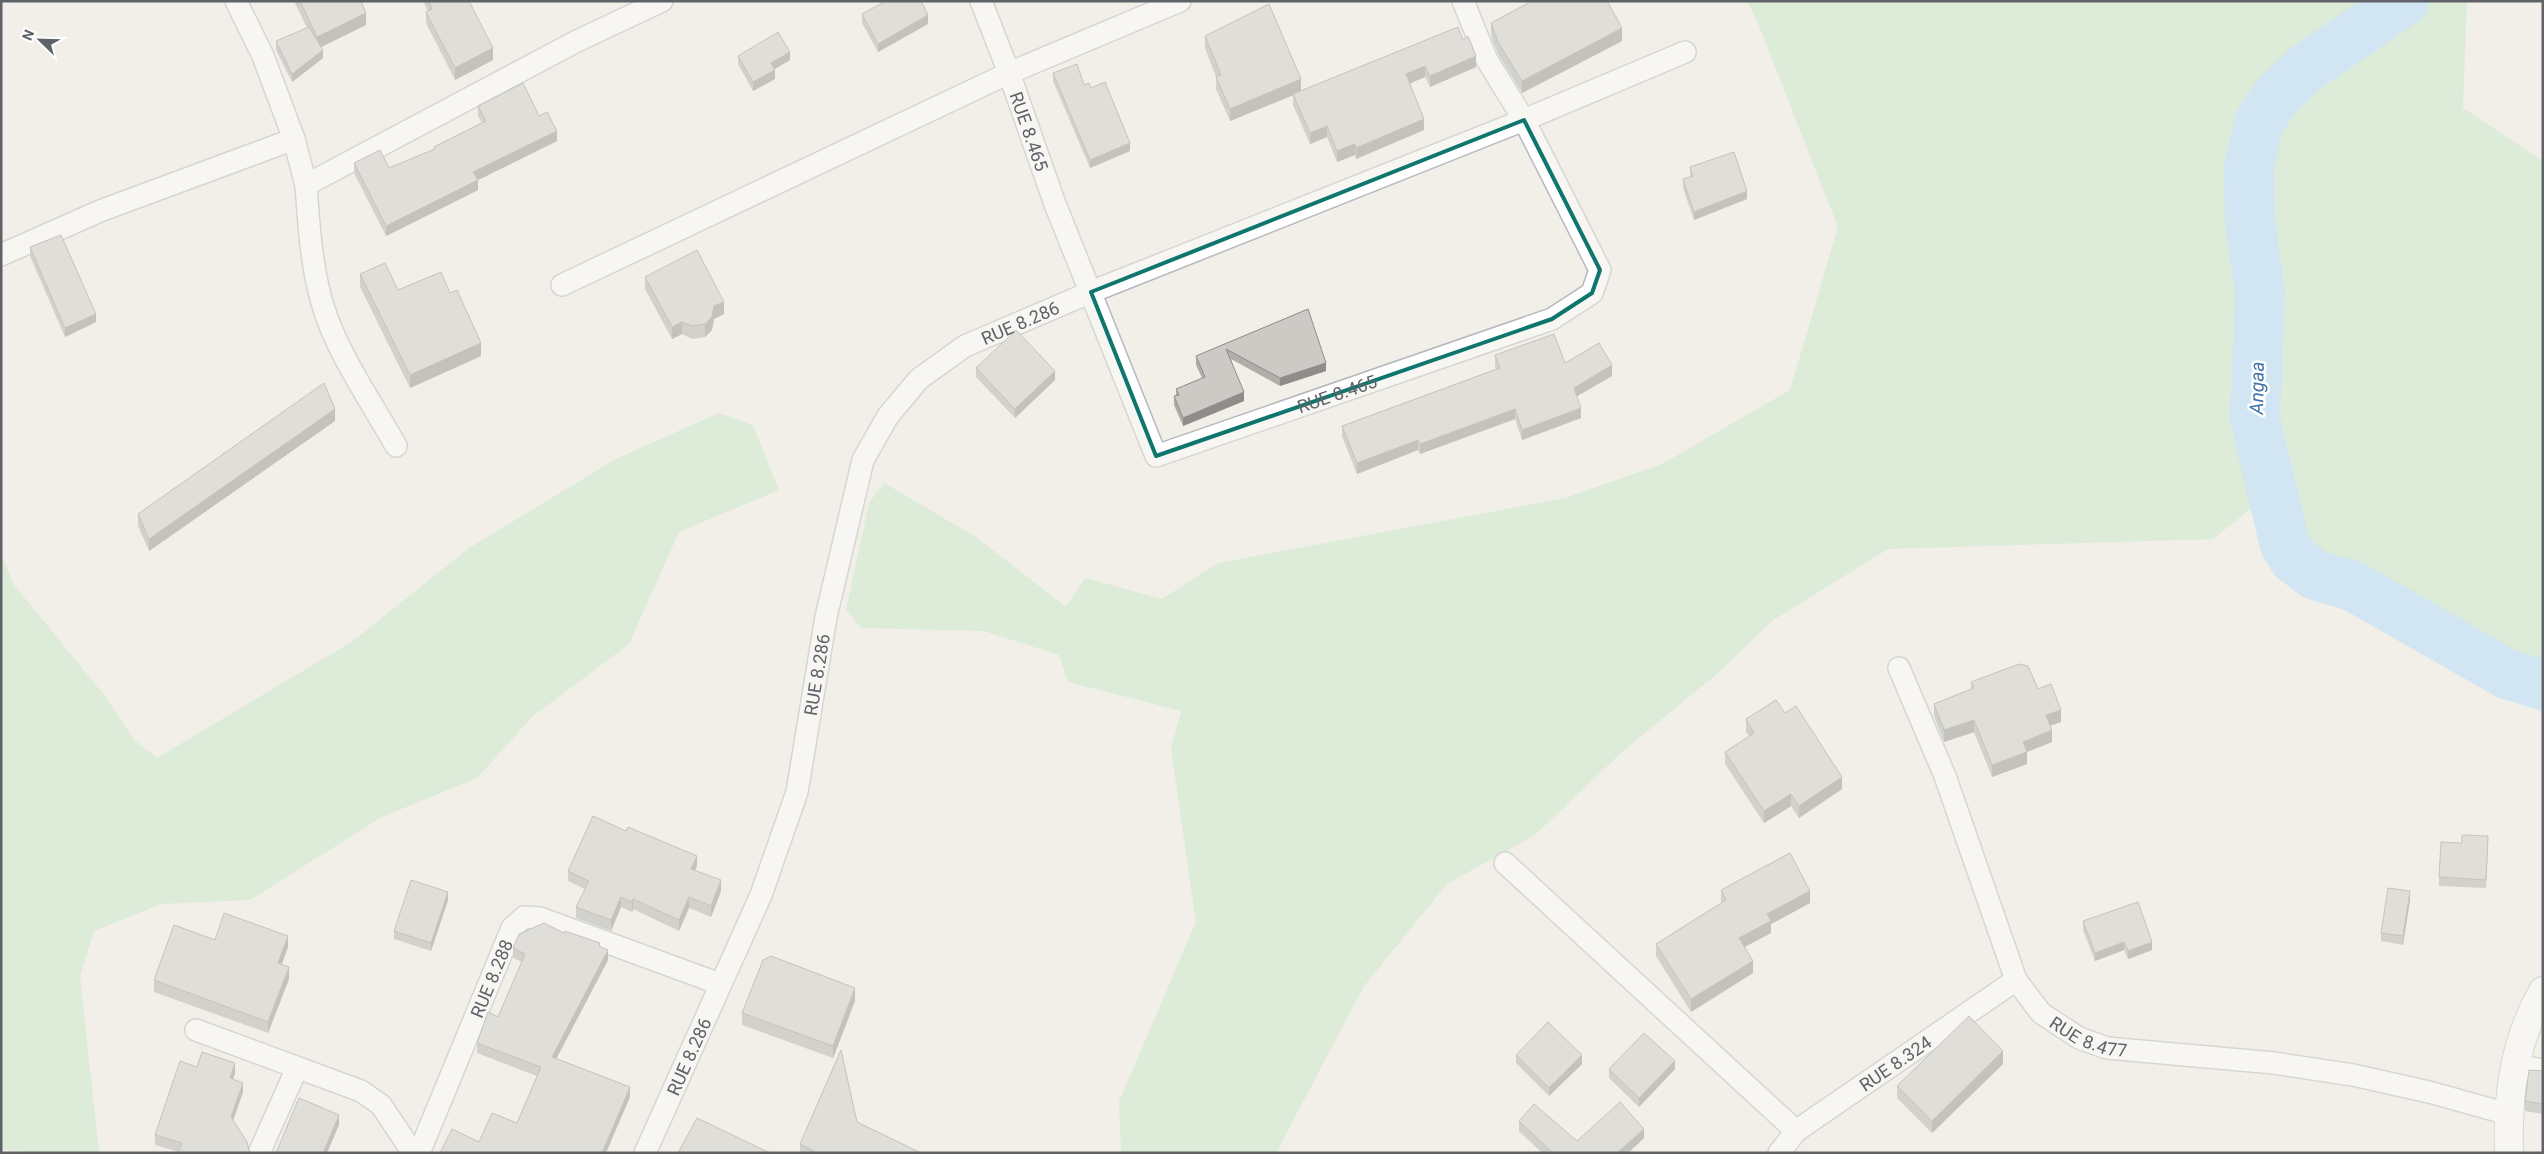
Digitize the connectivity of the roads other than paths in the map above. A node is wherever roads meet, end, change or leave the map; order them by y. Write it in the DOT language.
graph roads {
  1 [pos="236,1"];
  2 [pos="662,1"];
  3 [pos="981,1"];
  4 [pos="1180,1"];
  5 [pos="1463,1"];
  6 [pos="1685,52"];
  7 [pos="1009,73"];
  8 [pos="1524,120"];
  9 [pos="294,139"];
  10 [pos="306,185"];
  11 [pos="1,255"];
  12 [pos="562,285"];
  13 [pos="1090,292"];
  14 [pos="396,446"];
  15 [pos="1899,668"];
  16 [pos="1505,863"];
  17 [pos="2016,980"];
  18 [pos="720,984"];
  19 [pos="2543,991"];
  20 [pos="196,1030"];
  21 [pos="2515,1066"];
  22 [pos="297,1068"];
  23 [pos="2543,1070"];
  24 [pos="2508,1114"];
  25 [pos="1796,1131"];
  26 [pos="259,1153"];
  27 [pos="413,1153"];
  28 [pos="420,1153"];
  29 [pos="645,1153"];
  30 [pos="1779,1153"];
  31 [pos="2509,1153"];
  1 -- 9 [label="street"];
  2 -- 10 [label="street"];
  3 -- 7 [label="street, RUE 8.465"];
  4 -- 7 [label="street, RUE 8.465"];
  5 -- 8 [label="street, RUE 8.465"];
  6 -- 8 [label="street, RUE 8.286"];
  7 -- 12 [label="street"];
  7 -- 13 [label="street, RUE 8.465"];
  8 -- 13 [label="street, RUE 8.286"];
  8 -- 13 [label="street, RUE 8.465"];
  9 -- 10 [label="street"];
  9 -- 11 [label="street"];
  10 -- 14 [label="street"];
  13 -- 18 [label="street, RUE 8.286"];
  15 -- 17 [label="street, RUE 8.477"];
  16 -- 25 [label="street"];
  17 -- 24 [label="street, RUE 8.477"];
  17 -- 25 [label="street, RUE 8.324"];
  18 -- 28 [label="street, RUE 8.288"];
  18 -- 29 [label="street, RUE 8.286"];
  19 -- 21 [label="street"];
  20 -- 22 [label="street"];
  21 -- 23 [label="street"];
  21 -- 24 [label="street"];
  22 -- 26 [label="street"];
  22 -- 27 [label="street"];
  24 -- 31 [label="street"];
  25 -- 30 [label="street, RUE 8.324"];
}
